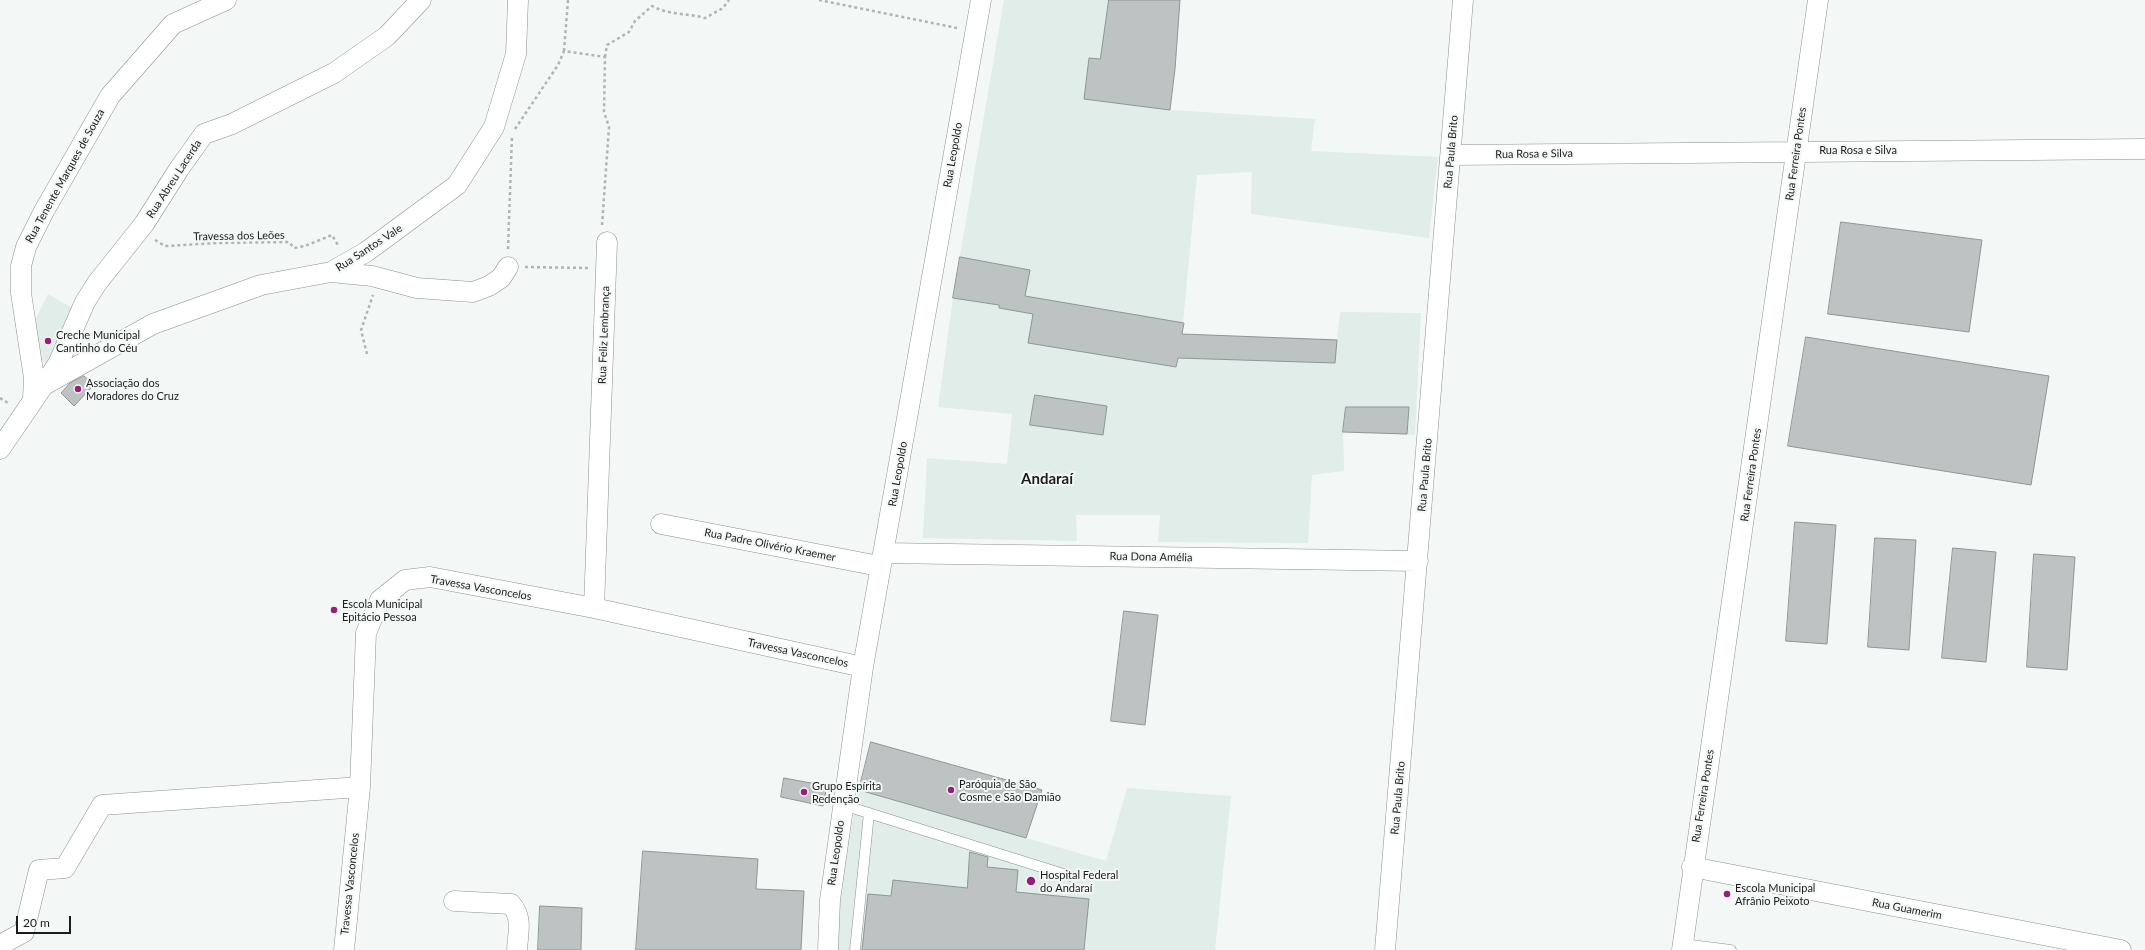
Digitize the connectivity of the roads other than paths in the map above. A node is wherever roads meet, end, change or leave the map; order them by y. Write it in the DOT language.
graph roads {
  1 [pos="226,0"];
  2 [pos="421,0"];
  3 [pos="518,0"];
  4 [pos="981,0"];
  5 [pos="1463,0"];
  6 [pos="1818,0"];
  7 [pos="2145,149"];
  8 [pos="1797,150"];
  9 [pos="1451,155"];
  10 [pos="607,242"];
  11 [pos="508,267"];
  12 [pos="331,272"];
  13 [pos="39,392"];
  14 [pos="0,449"];
  15 [pos="661,524"];
  16 [pos="882,560"];
  17 [pos="1418,560"];
  18 [pos="594,608"];
  19 [pos="863,667"];
  20 [pos="360,787"];
  21 [pos="843,805"];
  22 [pos="869,813"];
  23 [pos="1692,868"];
  24 [pos="1070,876"];
  25 [pos="454,901"];
  26 [pos="0,945"];
  27 [pos="1682,947"];
  28 [pos="344,950"];
  29 [pos="517,950"];
  30 [pos="828,950"];
  31 [pos="854,950"];
  32 [pos="1385,950"];
  33 [pos="1731,950"];
  34 [pos="2121,950"];
  1 -- 13 [label="street, Rua Tenente Marques de Souza"];
  2 -- 13 [label="street, Rua Abreu Lacerda"];
  3 -- 12 [label="street, Rua Santos Vale"];
  4 -- 16 [label="street, Rua Leopoldo"];
  5 -- 9 [label="street, Rua Paula Brito"];
  6 -- 8 [label="street, Rua Ferreira Pontes"];
  7 -- 8 [label="street, Rua Rosa e Silva"];
  8 -- 9 [label="street, Rua Rosa e Silva"];
  8 -- 23 [label="street, Rua Ferreira Pontes"];
  9 -- 17 [label="street, Rua Paula Brito"];
  10 -- 18 [label="street, Rua Feliz Lembrança"];
  11 -- 12 [label="street"];
  12 -- 13 [label="street, Rua Santos Vale"];
  13 -- 14 [label="street"];
  15 -- 16 [label="street, Rua Padre Olivério Kraemer"];
  16 -- 17 [label="street, Rua Dona Amélia"];
  16 -- 19 [label="street, Rua Leopoldo"];
  17 -- 32 [label="street, Rua Paula Brito"];
  18 -- 19 [label="street, Travessa Vasconcelos"];
  18 -- 20 [label="street, Travessa Vasconcelos"];
  19 -- 21 [label="street, Rua Leopoldo"];
  20 -- 26 [label="street"];
  20 -- 28 [label="street, Travessa Vasconcelos"];
  21 -- 22 [label="lane"];
  21 -- 30 [label="street, Rua Leopoldo"];
  22 -- 24 [label="lane"];
  22 -- 31 [label="lane"];
  23 -- 27 [label="street, Rua Ferreira Pontes"];
  23 -- 34 [label="street, Rua Guamerim"];
  25 -- 29 [label="street"];
  27 -- 33 [label="lane"];
}
